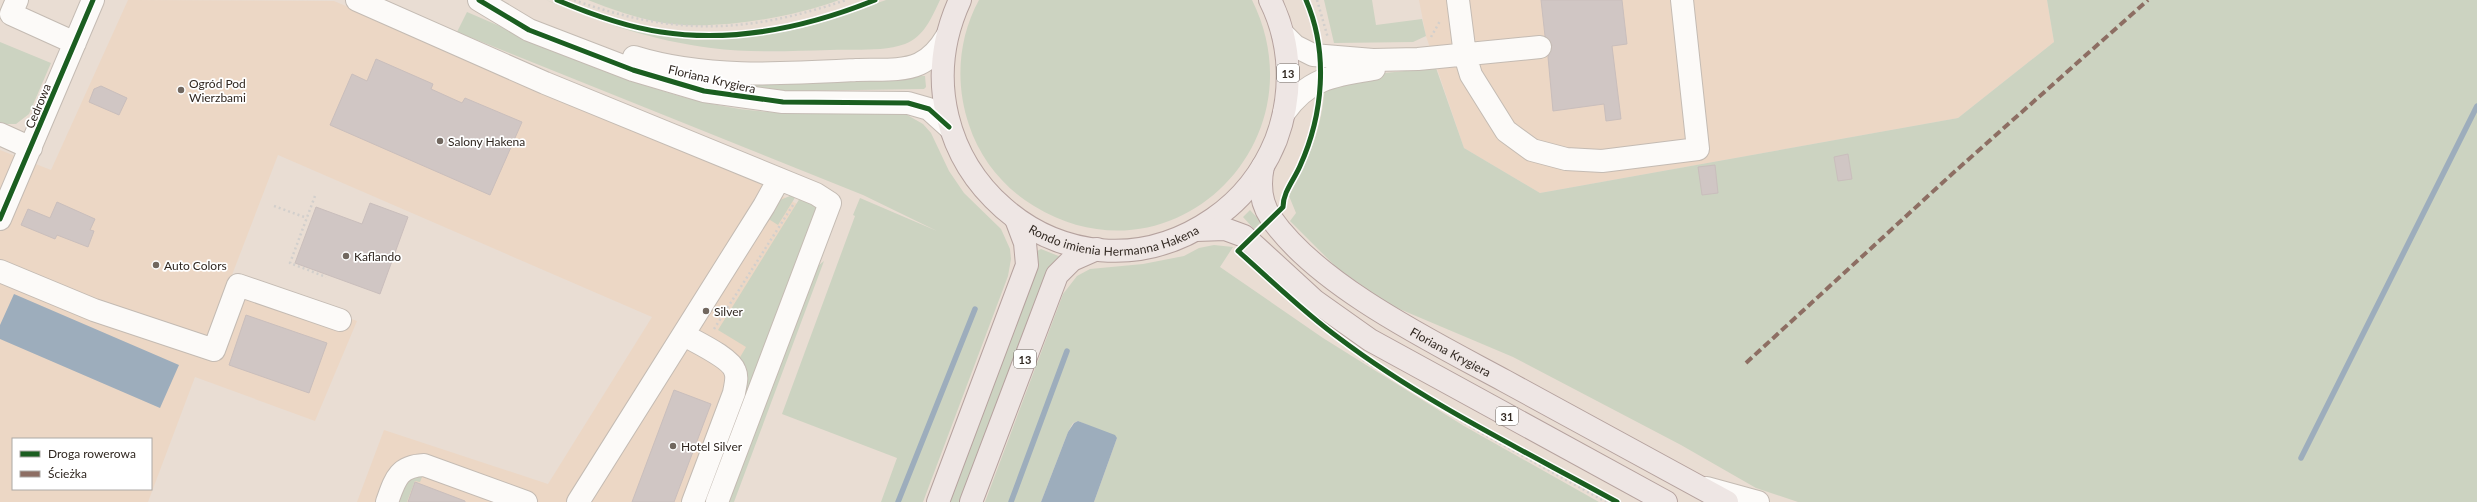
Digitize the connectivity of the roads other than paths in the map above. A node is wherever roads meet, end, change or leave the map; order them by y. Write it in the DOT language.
graph roads {
  1 [pos="17,0"];
  2 [pos="93,0"];
  3 [pos="357,0"];
  4 [pos="480,0"];
  5 [pos="960,0"];
  6 [pos="1270,0"];
  7 [pos="1458,0"];
  8 [pos="1682,0"];
  9 [pos="1283,34"];
  10 [pos="947,36"];
  11 [pos="75,43"];
  12 [pos="1540,47"];
  13 [pos="1465,55"];
  14 [pos="1418,59"];
  15 [pos="1284,113"];
  16 [pos="949,127"];
  17 [pos="0,134"];
  18 [pos="31,148"];
  19 [pos="1263,166"];
  20 [pos="779,179"];
  21 [pos="0,219"];
  22 [pos="1016,219"];
  23 [pos="1195,230"];
  24 [pos="1097,249"];
  25 [pos="0,271"];
  26 [pos="340,320"];
  27 [pos="684,336"];
  28 [pos="1698,486"];
  29 [pos="387,502"];
  30 [pos="526,502"];
  31 [pos="578,502"];
  32 [pos="693,502"];
  33 [pos="717,502"];
  34 [pos="938,502"];
  35 [pos="971,502"];
  36 [pos="1666,502"];
  37 [pos="1727,502"];
  38 [pos="1758,502"];
  1 -- 11 [label="street"];
  2 -- 11 [label="street, Cedrowa"];
  3 -- 20 [label="street"];
  4 -- 10 [label="street, Floriana Krygiera"];
  4 -- 16 [label="street, Floriana Krygiera"];
  5 -- 10 [label="main road, Rondo imienia Hermanna Hakena / 13"];
  6 -- 9 [label="main road, Rondo imienia Hermanna Hakena / 13"];
  7 -- 13 [label="street"];
  8 -- 13 [label="street"];
  9 -- 14 [label="street"];
  9 -- 15 [label="main road, Rondo imienia Hermanna Hakena / 13"];
  10 -- 16 [label="main road, Rondo imienia Hermanna Hakena / 13"];
  11 -- 18 [label="street, Cedrowa"];
  12 -- 13 [label="street"];
  13 -- 14 [label="street"];
  14 -- 15 [label="street"];
  15 -- 19 [label="main road, Rondo imienia Hermanna Hakena / 13"];
  16 -- 22 [label="main road, Rondo imienia Hermanna Hakena / 13"];
  17 -- 18 [label="street"];
  18 -- 21 [label="street, Cedrowa"];
  19 -- 23 [label="main road, Rondo imienia Hermanna Hakena / 13"];
  19 -- 28 [label="main road, Floriana Krygiera / 31"];
  20 -- 27 [label="street"];
  20 -- 33 [label="street"];
  22 -- 24 [label="main road, Rondo imienia Hermanna Hakena / 13"];
  22 -- 34 [label="main road, 13"];
  23 -- 24 [label="main road, Rondo imienia Hermanna Hakena / 13"];
  23 -- 36 [label="main road, 31"];
  24 -- 35 [label="main road, 13"];
  25 -- 26 [label="street"];
  27 -- 31 [label="street"];
  27 -- 32 [label="street"];
  28 -- 37 [label="main road, Floriana Krygiera / 31"];
  28 -- 38 [label="street, Floriana Krygiera"];
  29 -- 30 [label="street"];
}
